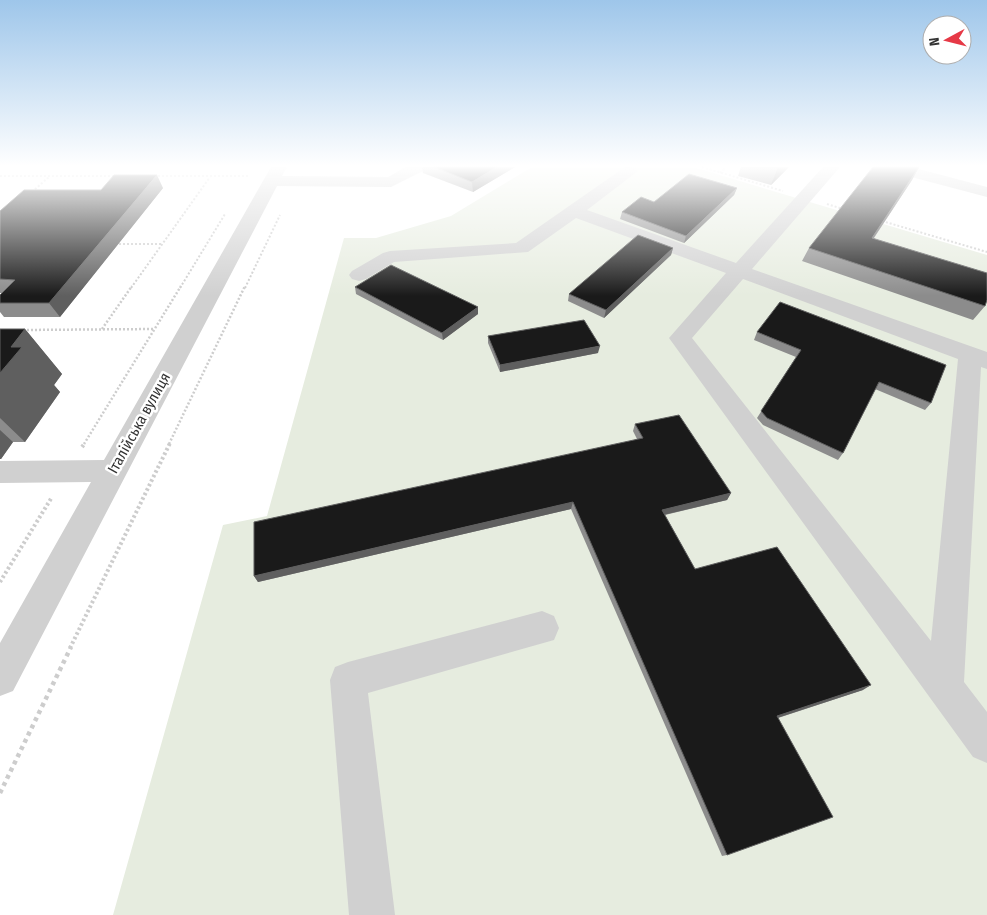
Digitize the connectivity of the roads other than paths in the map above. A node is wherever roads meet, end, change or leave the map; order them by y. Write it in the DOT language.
graph roads {
  1 [pos="251,210"];
  2 [pos="795,210"];
  3 [pos="574,211"];
  4 [pos="740,271"];
  5 [pos="359,275"];
  6 [pos="979,358"];
  7 [pos="113,471"];
  8 [pos="0,472"];
  9 [pos="542,628"];
  10 [pos="0,678"];
  11 [pos="945,688"];
  12 [pos="987,743"];
  13 [pos="372,915"];
  1 -- 7 [label="street, Італійська вулиця"];
  2 -- 4 [label="street"];
  3 -- 4 [label="street"];
  3 -- 5 [label="street"];
  4 -- 6 [label="street"];
  4 -- 11 [label="street"];
  6 -- 11 [label="street"];
  7 -- 8 [label="street"];
  7 -- 10 [label="street, Італійська вулиця"];
  9 -- 13 [label="street"];
  11 -- 12 [label="street"];
}
